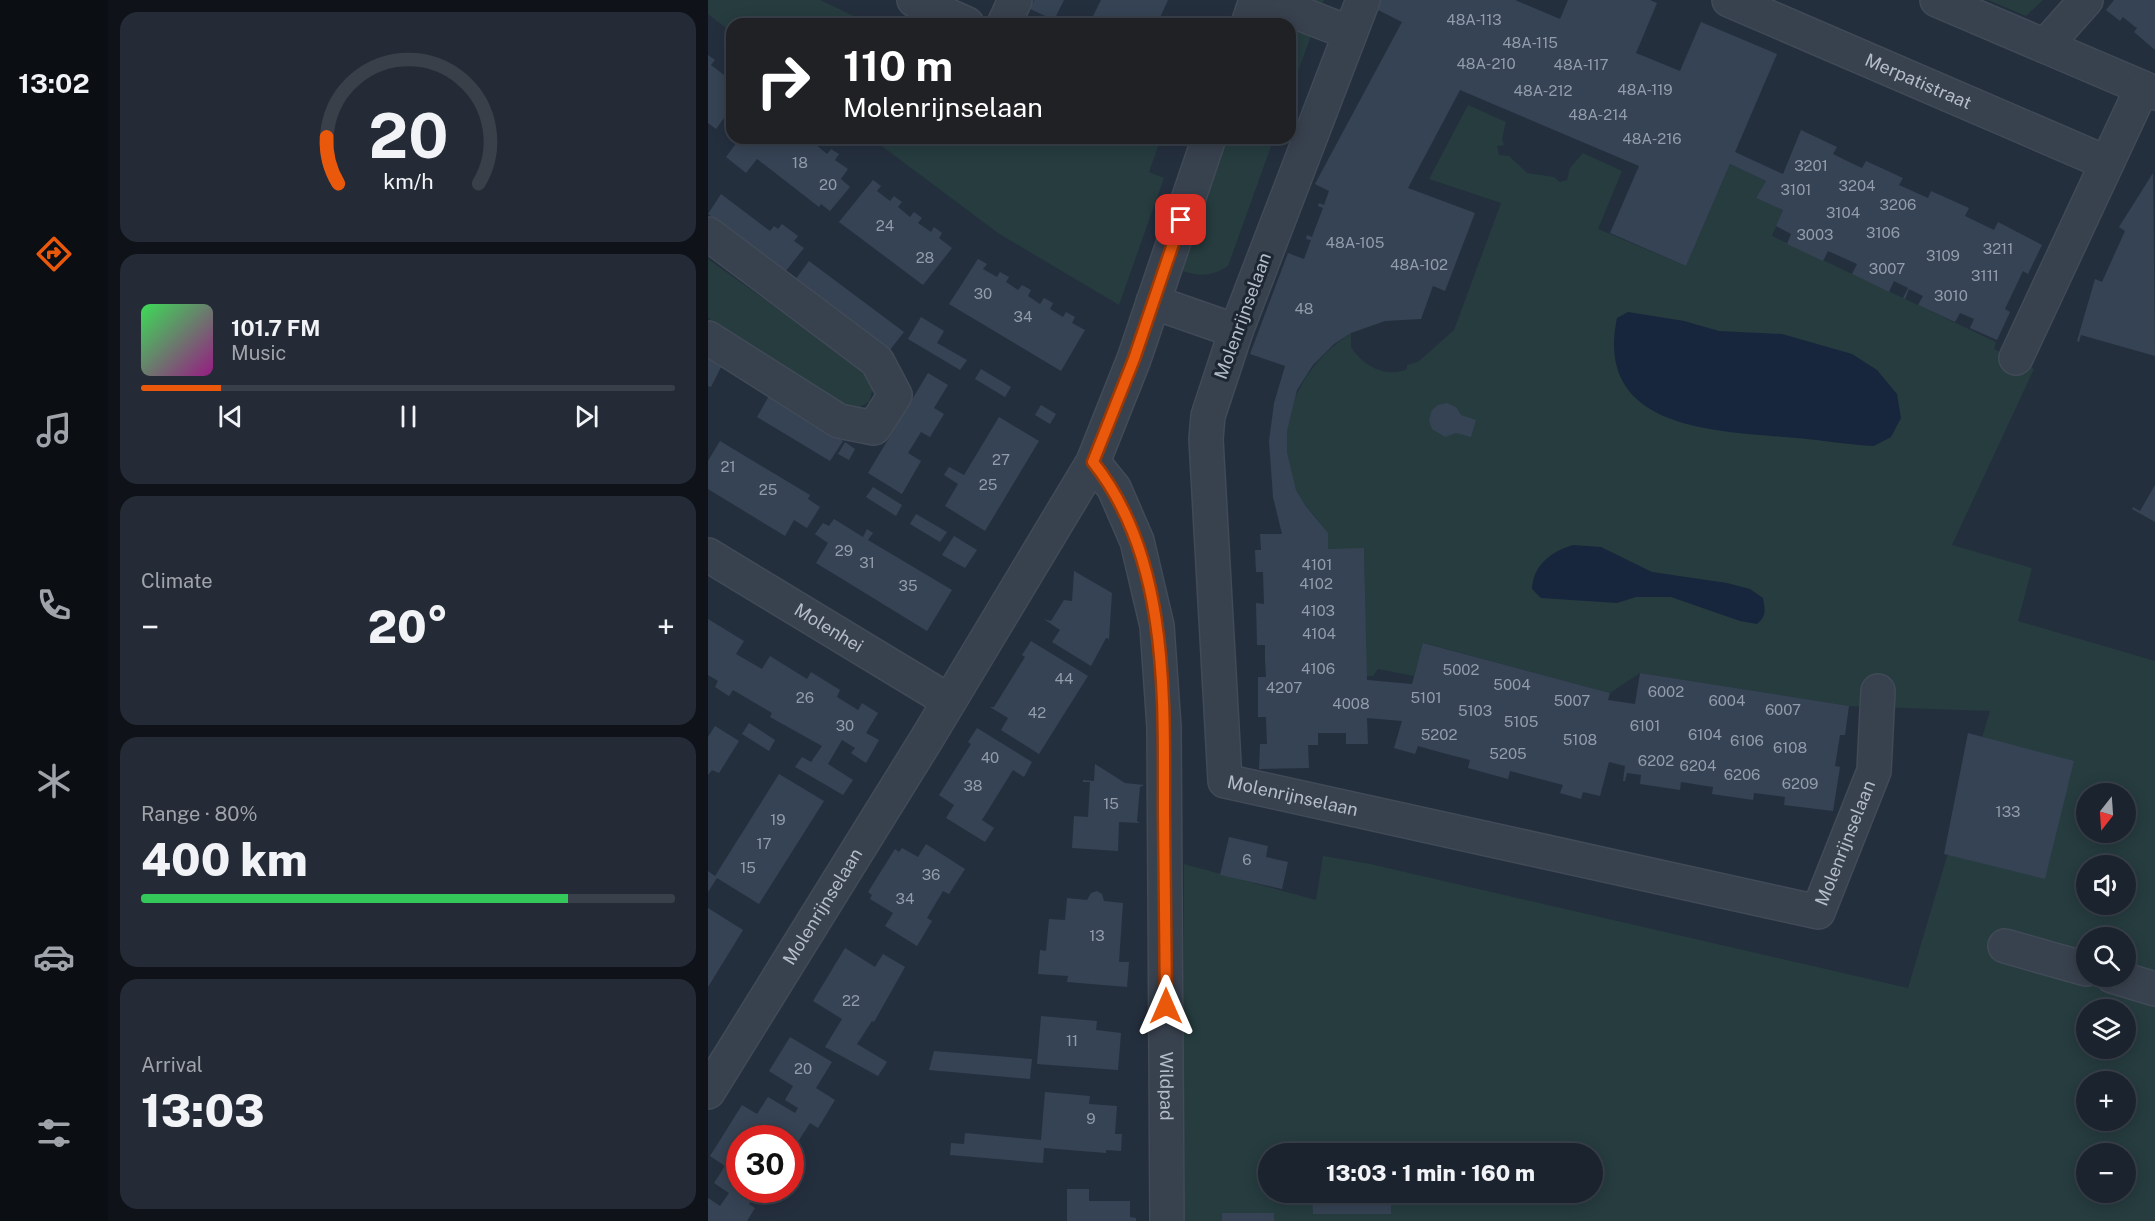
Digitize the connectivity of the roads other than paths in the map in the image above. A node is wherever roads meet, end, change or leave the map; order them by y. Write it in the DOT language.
graph roads {
  1 [pos="914,0"];
  2 [pos="1016,0"];
  3 [pos="1256,0"];
  4 [pos="1265,0"];
  5 [pos="1363,0"];
  6 [pos="1729,0"];
  7 [pos="1937,0"];
  8 [pos="2086,0"];
  9 [pos="954,18"];
  10 [pos="1007,18"];
  11 [pos="1250,18"];
  12 [pos="1350,33"];
  13 [pos="2045,46"];
  14 [pos="2149,90"];
  15 [pos="1205,144"];
  16 [pos="2107,163"];
  17 [pos="708,234"];
  18 [pos="1153,302"];
  19 [pos="1236,331"];
  20 [pos="708,338"];
  21 [pos="2016,358"];
  22 [pos="1093,462"];
  23 [pos="708,555"];
  24 [pos="1878,691"];
  25 [pos="949,701"];
  26 [pos="2005,946"];
  27 [pos="2076,966"];
  28 [pos="2136,983"];
  29 [pos="2155,989"];
  30 [pos="708,1092"];
  31 [pos="1167,1221"];
  1 -- 9 [label="street"];
  2 -- 10 [label="street"];
  3 -- 11 [label="street"];
  4 -- 12 [label="street"];
  5 -- 12 [label="street, Molenrijnselaan"];
  6 -- 16 [label="street, Merpatistraat"];
  7 -- 13 [label="street"];
  8 -- 13 [label="street"];
  12 -- 19 [label="street, Molenrijnselaan"];
  13 -- 14 [label="street"];
  14 -- 16 [label="street"];
  15 -- 18 [label="street, Molenrijnselaan"];
  16 -- 21 [label="street"];
  17 -- 20 [label="street"];
  18 -- 19 [label="street"];
  18 -- 22 [label="street, Molenrijnselaan"];
  19 -- 24 [label="street, Molenrijnselaan"];
  22 -- 25 [label="street, Molenrijnselaan"];
  22 -- 31 [label="street, Wildpad"];
  23 -- 25 [label="street, Molenhei"];
  25 -- 30 [label="street, Molenrijnselaan"];
  26 -- 27 [label="street"];
  28 -- 29 [label="street"];
}
